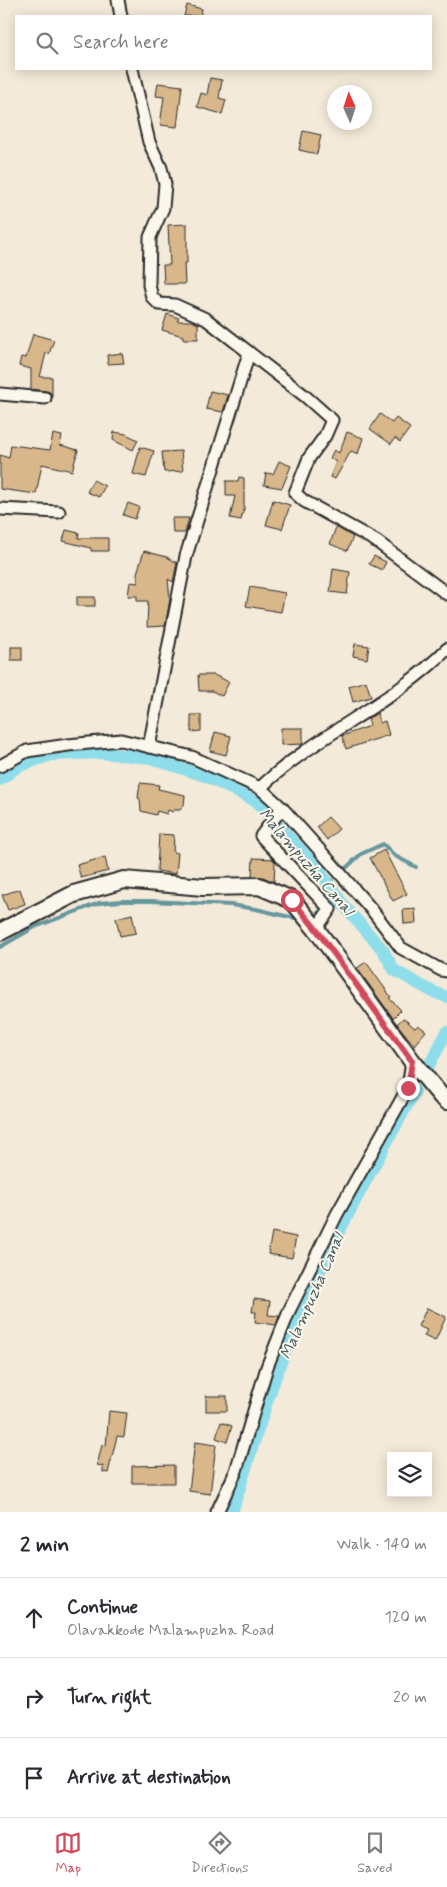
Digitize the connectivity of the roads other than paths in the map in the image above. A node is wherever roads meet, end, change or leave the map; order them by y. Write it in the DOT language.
graph roads {
  1 [pos="118,0"];
  2 [pos="121,15"];
  3 [pos="132,70"];
  4 [pos="249,353"];
  5 [pos="0,394"];
  6 [pos="45,398"];
  7 [pos="0,509"];
  8 [pos="59,512"];
  9 [pos="447,594"];
  10 [pos="447,649"];
  11 [pos="149,747"];
  12 [pos="0,766"];
  13 [pos="260,788"];
  14 [pos="282,808"];
  15 [pos="316,929"];
  16 [pos="0,932"];
  17 [pos="447,971"];
  18 [pos="412,1061"];
  19 [pos="444,1098"];
  20 [pos="217,1512"];
  1 -- 2 [label="street"];
  3 -- 4 [label="street"];
  4 -- 9 [label="street"];
  4 -- 11 [label="street"];
  5 -- 6 [label="street"];
  7 -- 8 [label="street"];
  10 -- 13 [label="street"];
  11 -- 12 [label="street"];
  11 -- 13 [label="street"];
  13 -- 14 [label="street"];
  14 -- 15 [label="street"];
  14 -- 17 [label="street"];
  15 -- 16 [label="main road"];
  15 -- 18 [label="main road"];
  18 -- 19 [label="main road"];
  18 -- 20 [label="street"];
}
